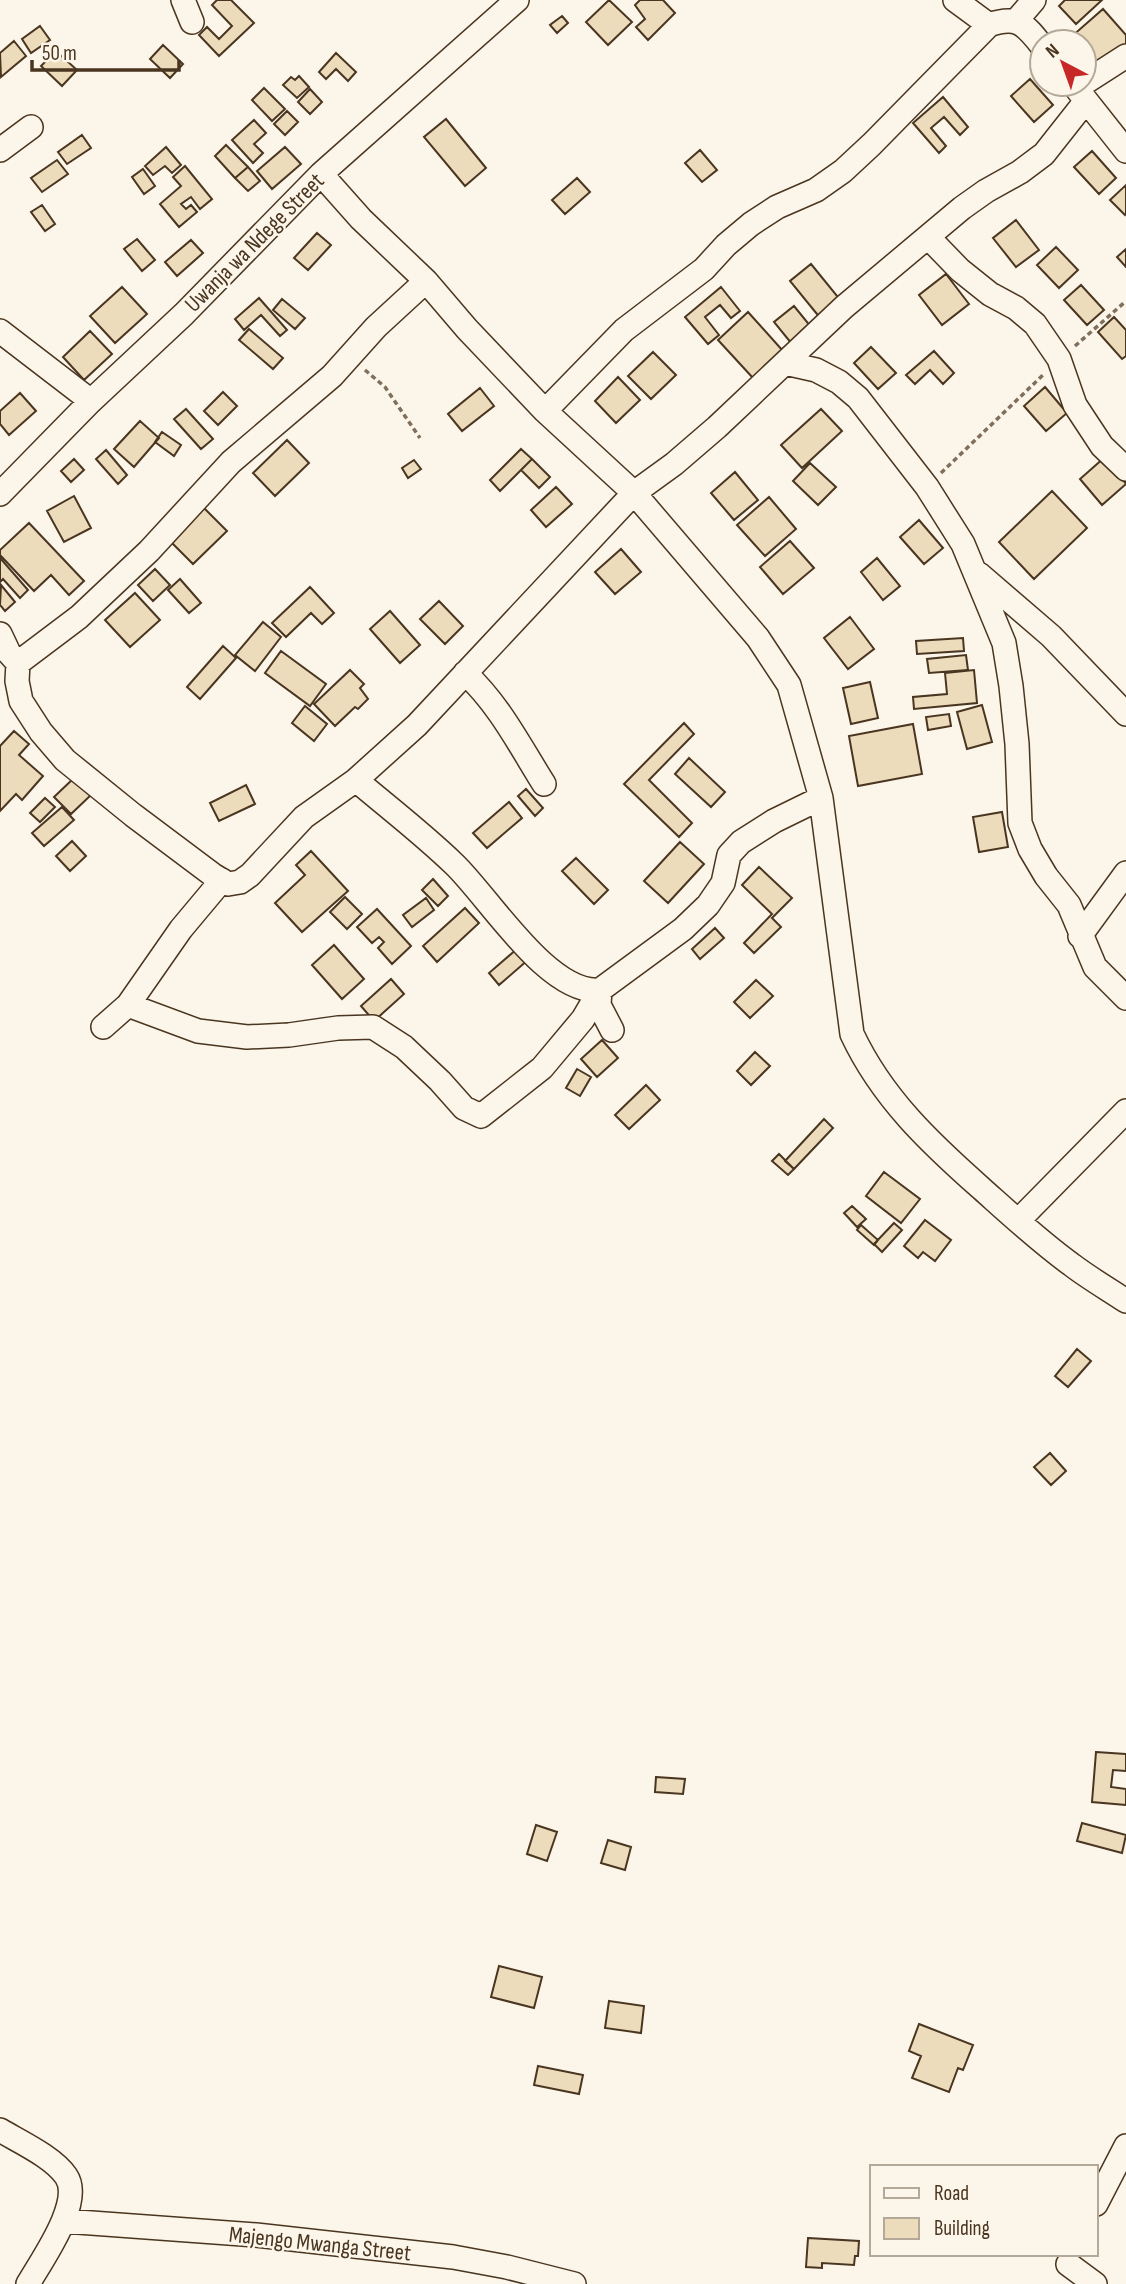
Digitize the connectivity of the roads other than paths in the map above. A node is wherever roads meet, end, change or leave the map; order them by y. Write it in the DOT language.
graph roads {
  1 [pos="184,0"];
  2 [pos="517,0"];
  3 [pos="955,0"];
  4 [pos="1034,0"];
  5 [pos="1016,21"];
  6 [pos="192,22"];
  7 [pos="989,25"];
  8 [pos="1028,31"];
  9 [pos="1126,56"];
  10 [pos="1098,75"];
  11 [pos="1075,98"];
  12 [pos="1087,98"];
  13 [pos="31,127"];
  14 [pos="0,150"];
  15 [pos="1126,151"];
  16 [pos="321,174"];
  17 [pos="929,238"];
  18 [pos="426,281"];
  19 [pos="0,331"];
  20 [pos="785,363"];
  21 [pos="91,401"];
  22 [pos="545,411"];
  23 [pos="1126,469"];
  24 [pos="634,493"];
  25 [pos="0,494"];
  26 [pos="976,572"];
  27 [pos="0,634"];
  28 [pos="18,663"];
  29 [pos="465,673"];
  30 [pos="1126,714"];
  31 [pos="356,780"];
  32 [pos="544,785"];
  33 [pos="821,798"];
  34 [pos="1126,873"];
  35 [pos="222,880"];
  36 [pos="1080,936"];
  37 [pos="600,990"];
  38 [pos="1126,999"];
  39 [pos="128,1005"];
  40 [pos="103,1027"];
  41 [pos="612,1030"];
  42 [pos="1126,1111"];
  43 [pos="1018,1222"];
  44 [pos="1126,1301"];
  45 [pos="0,2130"];
  46 [pos="1126,2146"];
  47 [pos="1098,2200"];
  48 [pos="64,2221"];
  49 [pos="1066,2267"];
  50 [pos="28,2284"];
  51 [pos="574,2284"];
  52 [pos="1095,2284"];
  1 -- 6 [label="street"];
  2 -- 16 [label="street, Uwanja wa Ndege Street"];
  3 -- 7 [label="street"];
  4 -- 5 [label="street"];
  5 -- 7 [label="street"];
  5 -- 8 [label="street"];
  7 -- 22 [label="street"];
  9 -- 10 [label="street"];
  11 -- 17 [label="street"];
  12 -- 15 [label="street"];
  13 -- 14 [label="street"];
  16 -- 18 [label="street"];
  16 -- 21 [label="street, Uwanja wa Ndege Street"];
  17 -- 20 [label="street"];
  17 -- 23 [label="street"];
  18 -- 22 [label="street"];
  18 -- 28 [label="street"];
  19 -- 21 [label="street"];
  20 -- 24 [label="street"];
  20 -- 26 [label="street"];
  21 -- 25 [label="street, Uwanja wa Ndege Street"];
  22 -- 24 [label="street"];
  24 -- 29 [label="street"];
  24 -- 33 [label="street"];
  26 -- 30 [label="street"];
  26 -- 36 [label="street"];
  27 -- 28 [label="street"];
  28 -- 35 [label="street"];
  29 -- 31 [label="street"];
  29 -- 32 [label="street"];
  31 -- 35 [label="street"];
  31 -- 37 [label="street"];
  33 -- 37 [label="street"];
  33 -- 43 [label="street"];
  34 -- 36 [label="street"];
  35 -- 39 [label="street"];
  36 -- 38 [label="street"];
  37 -- 39 [label="street"];
  37 -- 41 [label="street"];
  39 -- 40 [label="street"];
  42 -- 43 [label="street"];
  43 -- 44 [label="street"];
  45 -- 48 [label="street"];
  46 -- 47 [label="street"];
  48 -- 50 [label="street"];
  48 -- 51 [label="street, Majengo Mwanga Street"];
  49 -- 52 [label="street"];
}
